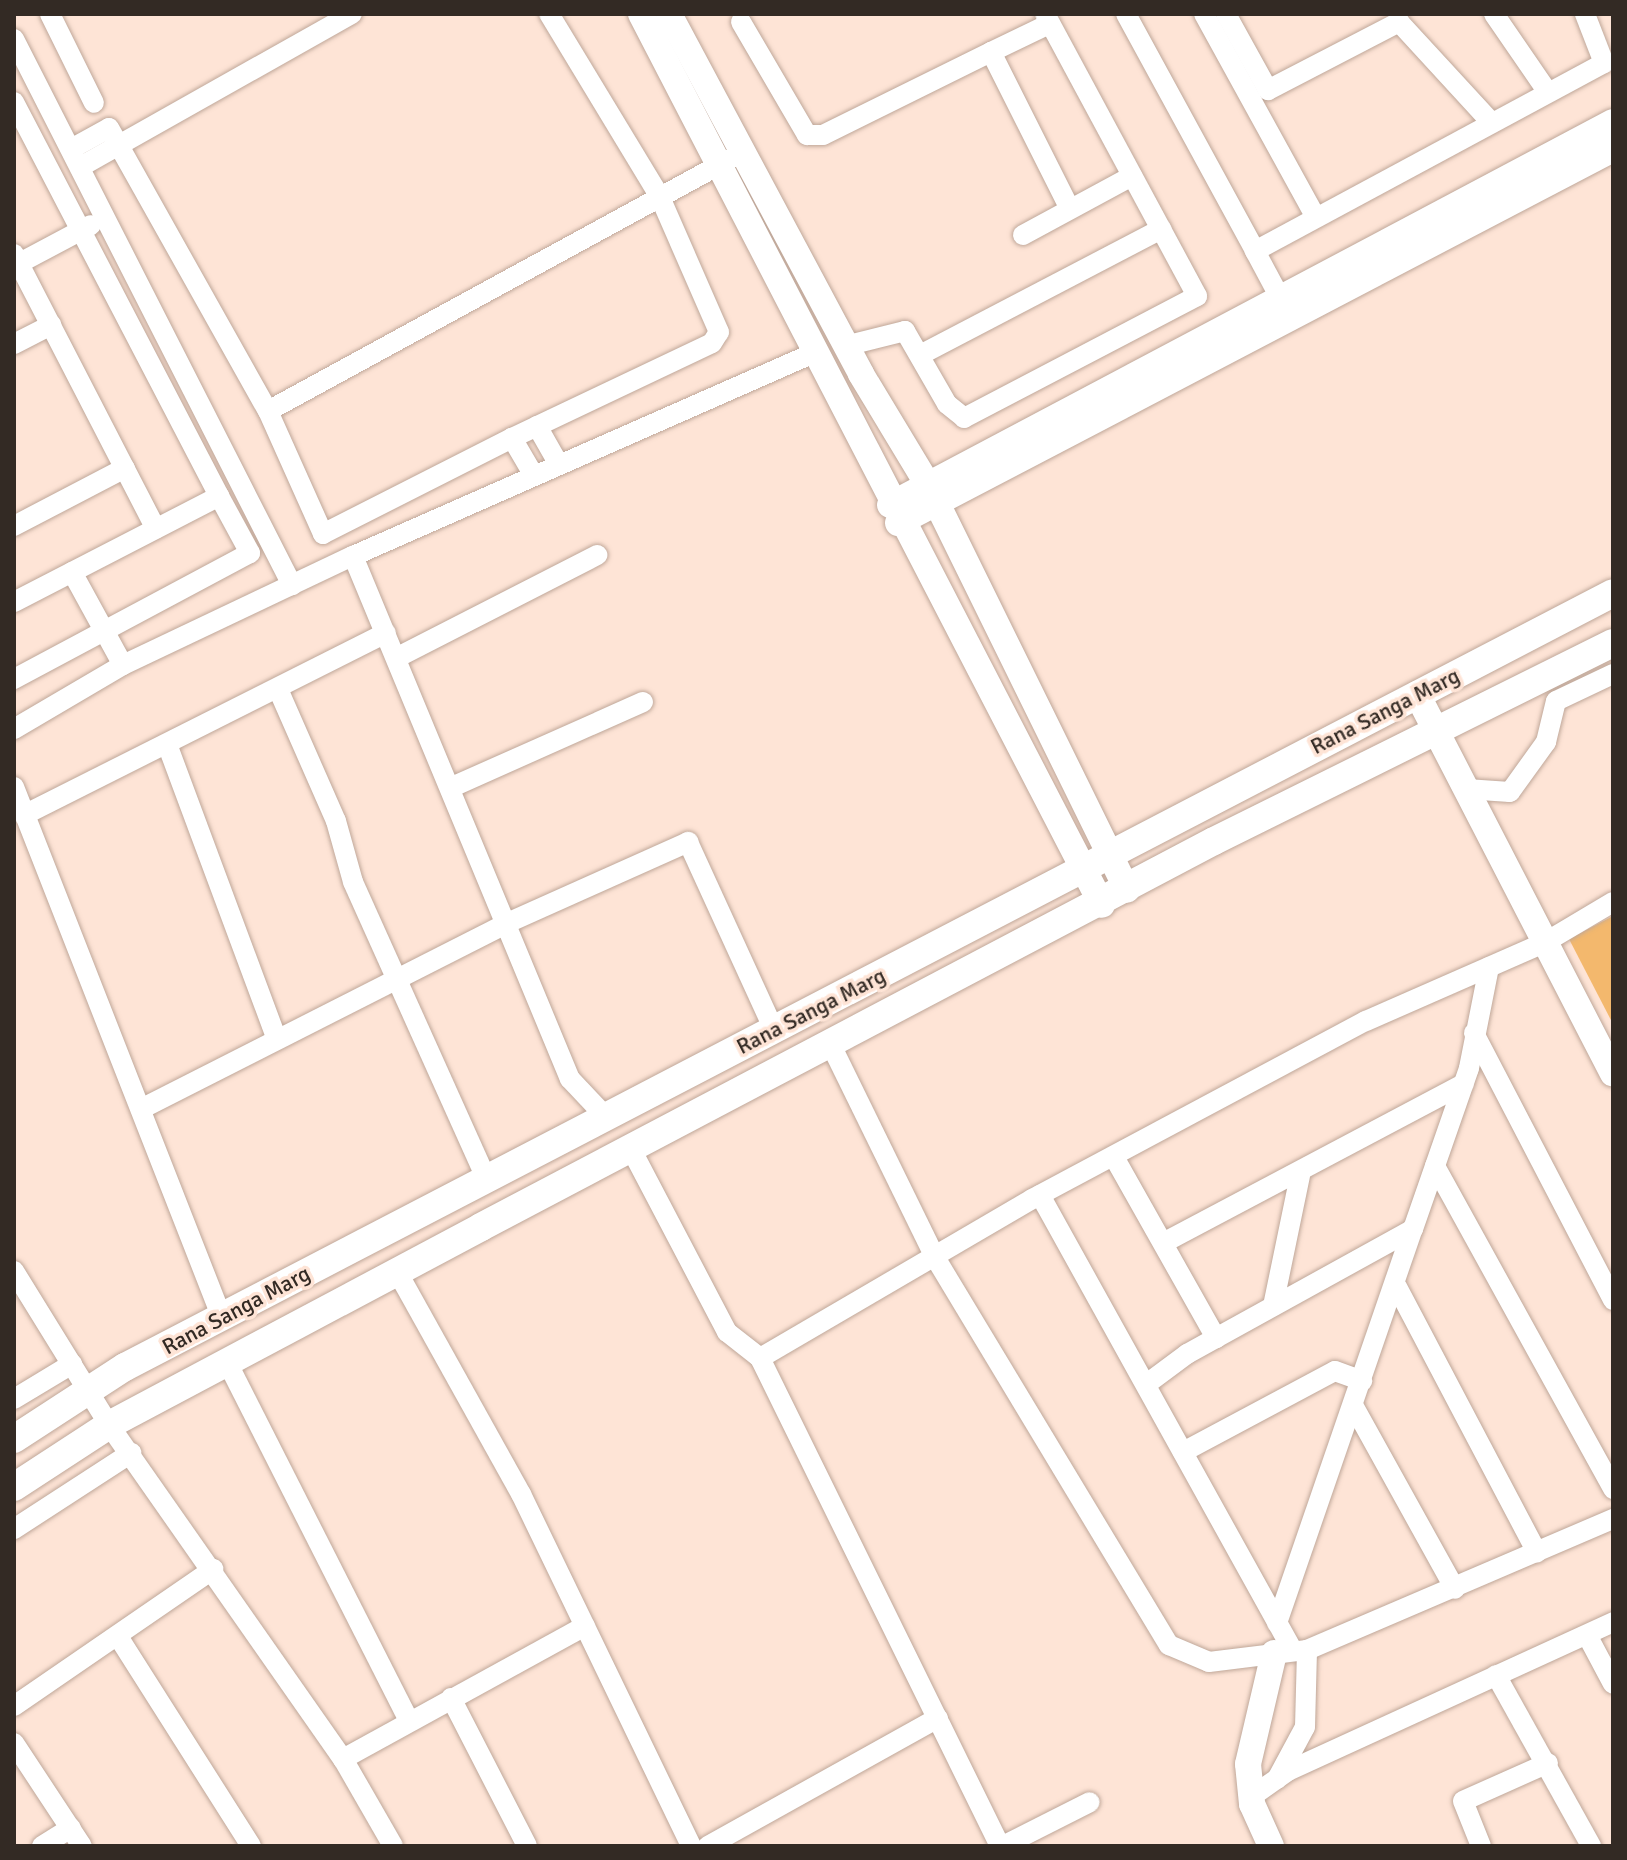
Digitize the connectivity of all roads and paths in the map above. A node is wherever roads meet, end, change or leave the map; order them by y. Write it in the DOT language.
graph roads {
  1 [pos="50,14"];
  2 [pos="352,14"];
  3 [pos="549,14"];
  4 [pos="641,14"];
  5 [pos="669,14"];
  6 [pos="1126,14"];
  7 [pos="1204,14"];
  8 [pos="1226,14"];
  9 [pos="1494,14"];
  10 [pos="1585,14"];
  11 [pos="743,17"];
  12 [pos="1047,19"];
  13 [pos="14,39"];
  14 [pos="991,52"];
  15 [pos="1547,91"];
  16 [pos="14,102"];
  17 [pos="94,103"];
  18 [pos="1491,122"];
  19 [pos="1613,122"];
  20 [pos="118,146"];
  21 [pos="1613,149"];
  22 [pos="76,158"];
  23 [pos="731,158"];
  24 [pos="1132,176"];
  25 [pos="660,197"];
  26 [pos="1069,207"];
  27 [pos="1315,216"];
  28 [pos="105,217"];
  29 [pos="1161,229"];
  30 [pos="82,230"];
  31 [pos="1023,235"];
  32 [pos="1255,251"];
  33 [pos="16,261"];
  34 [pos="1284,306"];
  35 [pos="51,325"];
  36 [pos="14,344"];
  37 [pos="845,346"];
  38 [pos="816,352"];
  39 [pos="922,354"];
  40 [pos="268,411"];
  41 [pos="537,426"];
  42 [pos="512,438"];
  43 [pos="558,463"];
  44 [pos="125,468"];
  45 [pos="533,474"];
  46 [pos="932,494"];
  47 [pos="219,496"];
  48 [pos="894,514"];
  49 [pos="14,526"];
  50 [pos="156,529"];
  51 [pos="597,555"];
  52 [pos="353,556"];
  53 [pos="72,572"];
  54 [pos="292,585"];
  55 [pos="1613,593"];
  56 [pos="14,602"];
  57 [pos="102,629"];
  58 [pos="386,633"];
  59 [pos="1613,643"];
  60 [pos="398,657"];
  61 [pos="123,665"];
  62 [pos="1613,674"];
  63 [pos="14,679"];
  64 [pos="278,689"];
  65 [pos="1417,694"];
  66 [pos="643,702"];
  67 [pos="14,729"];
  68 [pos="1437,731"];
  69 [pos="167,744"];
  70 [pos="14,787"];
  71 [pos="452,787"];
  72 [pos="1466,789"];
  73 [pos="24,815"];
  74 [pos="1092,860"];
  75 [pos="1127,890"];
  76 [pos="1613,902"];
  77 [pos="1102,905"];
  78 [pos="505,924"];
  79 [pos="1544,943"];
  80 [pos="1489,967"];
  81 [pos="398,979"];
  82 [pos="774,1030"];
  83 [pos="1474,1033"];
  84 [pos="277,1039"];
  85 [pos="830,1043"];
  86 [pos="1613,1073"];
  87 [pos="1464,1084"];
  88 [pos="143,1108"];
  89 [pos="605,1116"];
  90 [pos="631,1149"];
  91 [pos="1114,1157"];
  92 [pos="1435,1166"];
  93 [pos="1301,1171"];
  94 [pos="486,1178"];
  95 [pos="1040,1195"];
  96 [pos="1413,1229"];
  97 [pos="1165,1242"];
  98 [pos="936,1259"];
  99 [pos="14,1271"];
  100 [pos="398,1273"];
  101 [pos="1397,1287"];
  102 [pos="1613,1300"];
  103 [pos="1273,1306"];
  104 [pos="222,1318"];
  105 [pos="1216,1338"];
  106 [pos="760,1358"];
  107 [pos="227,1362"];
  108 [pos="72,1364"];
  109 [pos="1362,1381"];
  110 [pos="1148,1383"];
  111 [pos="90,1390"];
  112 [pos="14,1399"];
  113 [pos="1353,1405"];
  114 [pos="109,1425"];
  115 [pos="14,1439"];
  116 [pos="1183,1452"];
  117 [pos="131,1453"];
  118 [pos="14,1487"];
  119 [pos="1613,1489"];
  120 [pos="1613,1519"];
  121 [pos="14,1529"];
  122 [pos="1537,1552"];
  123 [pos="213,1569"];
  124 [pos="1455,1589"];
  125 [pos="1613,1622"];
  126 [pos="1277,1623"];
  127 [pos="585,1626"];
  128 [pos="1587,1635"];
  129 [pos="119,1638"];
  130 [pos="1291,1652"];
  131 [pos="1496,1675"];
  132 [pos="1613,1684"];
  133 [pos="451,1698"];
  134 [pos="14,1706"];
  135 [pos="938,1718"];
  136 [pos="409,1720"];
  137 [pos="14,1743"];
  138 [pos="343,1759"];
  139 [pos="1548,1763"];
  140 [pos="1276,1780"];
  141 [pos="1251,1797"];
  142 [pos="1090,1802"];
  143 [pos="71,1828"];
  144 [pos="42,1846"];
  145 [pos="82,1846"];
  146 [pos="251,1846"];
  147 [pos="393,1846"];
  148 [pos="527,1846"];
  149 [pos="691,1846"];
  150 [pos="708,1846"];
  151 [pos="1002,1846"];
  152 [pos="1271,1846"];
  153 [pos="1481,1846"];
  154 [pos="1591,1846"];
  1 -- 17 [label="street"];
  2 -- 20 [label="street"];
  3 -- 25 [label="street"];
  4 -- 23 [label="street"];
  5 -- 23 [label="street"];
  6 -- 32 [label="street"];
  7 -- 27 [label="street"];
  8 -- 18 [label="street"];
  9 -- 15 [label="street"];
  10 -- 15 [label="street"];
  11 -- 14 [label="street"];
  12 -- 14 [label="street"];
  12 -- 24 [label="street"];
  13 -- 22 [label="street"];
  14 -- 26 [label="street"];
  15 -- 18 [label="street"];
  16 -- 30 [label="street"];
  18 -- 27 [label="street"];
  19 -- 34 [label="street"];
  20 -- 22 [label="street"];
  20 -- 40 [label="street"];
  21 -- 34 [label="street"];
  22 -- 28 [label="street"];
  23 -- 25 [label="street"];
  23 -- 37 [label="street"];
  23 -- 38 [label="street"];
  24 -- 26 [label="street"];
  24 -- 29 [label="street"];
  25 -- 40 [label="street"];
  25 -- 41 [label="street"];
  26 -- 31 [label="street"];
  27 -- 32 [label="street"];
  28 -- 30 [label="street"];
  28 -- 54 [label="street"];
  29 -- 39 [label="street"];
  29 -- 39 [label="street"];
  30 -- 33 [label="street"];
  30 -- 47 [label="street"];
  32 -- 34 [label="street"];
  33 -- 35 [label="street"];
  34 -- 46 [label="street"];
  35 -- 36 [label="street"];
  35 -- 44 [label="street"];
  37 -- 39 [label="street"];
  37 -- 46 [label="street"];
  38 -- 43 [label="street"];
  38 -- 48 [label="street"];
  40 -- 42 [label="street"];
  41 -- 42 [label="street"];
  41 -- 43 [label="street"];
  42 -- 45 [label="street"];
  43 -- 45 [label="street"];
  44 -- 49 [label="street"];
  44 -- 50 [label="street"];
  45 -- 52 [label="street"];
  46 -- 48 [label="street"];
  46 -- 74 [label="street"];
  47 -- 50 [label="street"];
  47 -- 57 [label="street"];
  48 -- 74 [label="street"];
  50 -- 53 [label="street"];
  51 -- 60 [label="street"];
  52 -- 54 [label="street"];
  52 -- 58 [label="street"];
  53 -- 56 [label="street"];
  53 -- 57 [label="street"];
  54 -- 61 [label="street"];
  55 -- 65 [label="main road, Rana Sanga Marg"];
  57 -- 61 [label="street"];
  57 -- 63 [label="street"];
  58 -- 60 [label="street"];
  58 -- 64 [label="street"];
  59 -- 68 [label="main road, Rana Sanga Marg"];
  60 -- 71 [label="street"];
  61 -- 67 [label="street"];
  62 -- 72 [label="street"];
  64 -- 69 [label="street"];
  64 -- 81 [label="street"];
  65 -- 68 [label="street"];
  65 -- 74 [label="main road, Rana Sanga Marg"];
  66 -- 71 [label="street"];
  68 -- 72 [label="street"];
  68 -- 75 [label="main road, Rana Sanga Marg"];
  69 -- 73 [label="street"];
  69 -- 84 [label="street"];
  70 -- 73 [label="street"];
  71 -- 78 [label="street"];
  72 -- 79 [label="street"];
  73 -- 88 [label="street"];
  74 -- 75 [label="street"];
  74 -- 77 [label="street"];
  74 -- 82 [label="main road, Rana Sanga Marg"];
  75 -- 77 [label="main road, Rana Sanga Marg"];
  76 -- 79 [label="street"];
  77 -- 85 [label="main road, Rana Sanga Marg"];
  78 -- 81 [label="street"];
  78 -- 82 [label="street"];
  78 -- 89 [label="street"];
  79 -- 80 [label="street"];
  79 -- 86 [label="street"];
  80 -- 83 [label="street"];
  80 -- 91 [label="street"];
  81 -- 84 [label="street"];
  81 -- 94 [label="street"];
  82 -- 89 [label="main road, Rana Sanga Marg"];
  83 -- 87 [label="street"];
  83 -- 102 [label="street"];
  84 -- 88 [label="street"];
  85 -- 90 [label="main road, Rana Sanga Marg"];
  85 -- 98 [label="street"];
  87 -- 92 [label="street"];
  87 -- 93 [label="street"];
  88 -- 104 [label="street"];
  89 -- 94 [label="main road, Rana Sanga Marg"];
  90 -- 100 [label="main road, Rana Sanga Marg"];
  90 -- 106 [label="street"];
  91 -- 95 [label="street"];
  91 -- 97 [label="street"];
  92 -- 96 [label="street"];
  92 -- 119 [label="street"];
  93 -- 97 [label="street"];
  93 -- 103 [label="street"];
  94 -- 104 [label="main road, Rana Sanga Marg"];
  95 -- 98 [label="street"];
  95 -- 110 [label="street"];
  96 -- 101 [label="street"];
  96 -- 103 [label="street"];
  97 -- 105 [label="street"];
  98 -- 106 [label="street"];
  98 -- 130 [label="street"];
  99 -- 108 [label="street"];
  100 -- 107 [label="main road, Rana Sanga Marg"];
  100 -- 127 [label="street"];
  101 -- 109 [label="street"];
  101 -- 122 [label="street"];
  103 -- 105 [label="street"];
  104 -- 111 [label="main road, Rana Sanga Marg"];
  105 -- 110 [label="street"];
  106 -- 135 [label="street"];
  107 -- 114 [label="main road, Rana Sanga Marg"];
  107 -- 136 [label="street"];
  108 -- 111 [label="street"];
  108 -- 112 [label="street"];
  109 -- 113 [label="street"];
  109 -- 116 [label="street"];
  110 -- 116 [label="street"];
  111 -- 114 [label="street"];
  111 -- 115 [label="main road, Rana Sanga Marg"];
  113 -- 124 [label="street"];
  113 -- 126 [label="street"];
  114 -- 117 [label="street"];
  114 -- 118 [label="main road, Rana Sanga Marg"];
  116 -- 126 [label="street"];
  117 -- 121 [label="street"];
  117 -- 123 [label="street"];
  120 -- 122 [label="street"];
  122 -- 124 [label="street"];
  123 -- 129 [label="street"];
  123 -- 138 [label="street"];
  124 -- 130 [label="street"];
  125 -- 128 [label="street"];
  126 -- 130 [label="street"];
  127 -- 133 [label="street"];
  127 -- 149 [label="street"];
  128 -- 131 [label="street"];
  128 -- 132 [label="street"];
  129 -- 134 [label="street"];
  129 -- 146 [label="street"];
  130 -- 140 [label="street"];
  130 -- 141 [label="street"];
  131 -- 139 [label="street"];
  131 -- 140 [label="street"];
  133 -- 136 [label="street"];
  133 -- 148 [label="street"];
  135 -- 150 [label="street"];
  135 -- 151 [label="street"];
  136 -- 138 [label="street"];
  137 -- 143 [label="street"];
  138 -- 147 [label="street"];
  139 -- 153 [label="street"];
  139 -- 154 [label="street"];
  140 -- 141 [label="street"];
  141 -- 152 [label="street"];
  142 -- 151 [label="street"];
  143 -- 144 [label="street"];
  143 -- 145 [label="street"];
}
